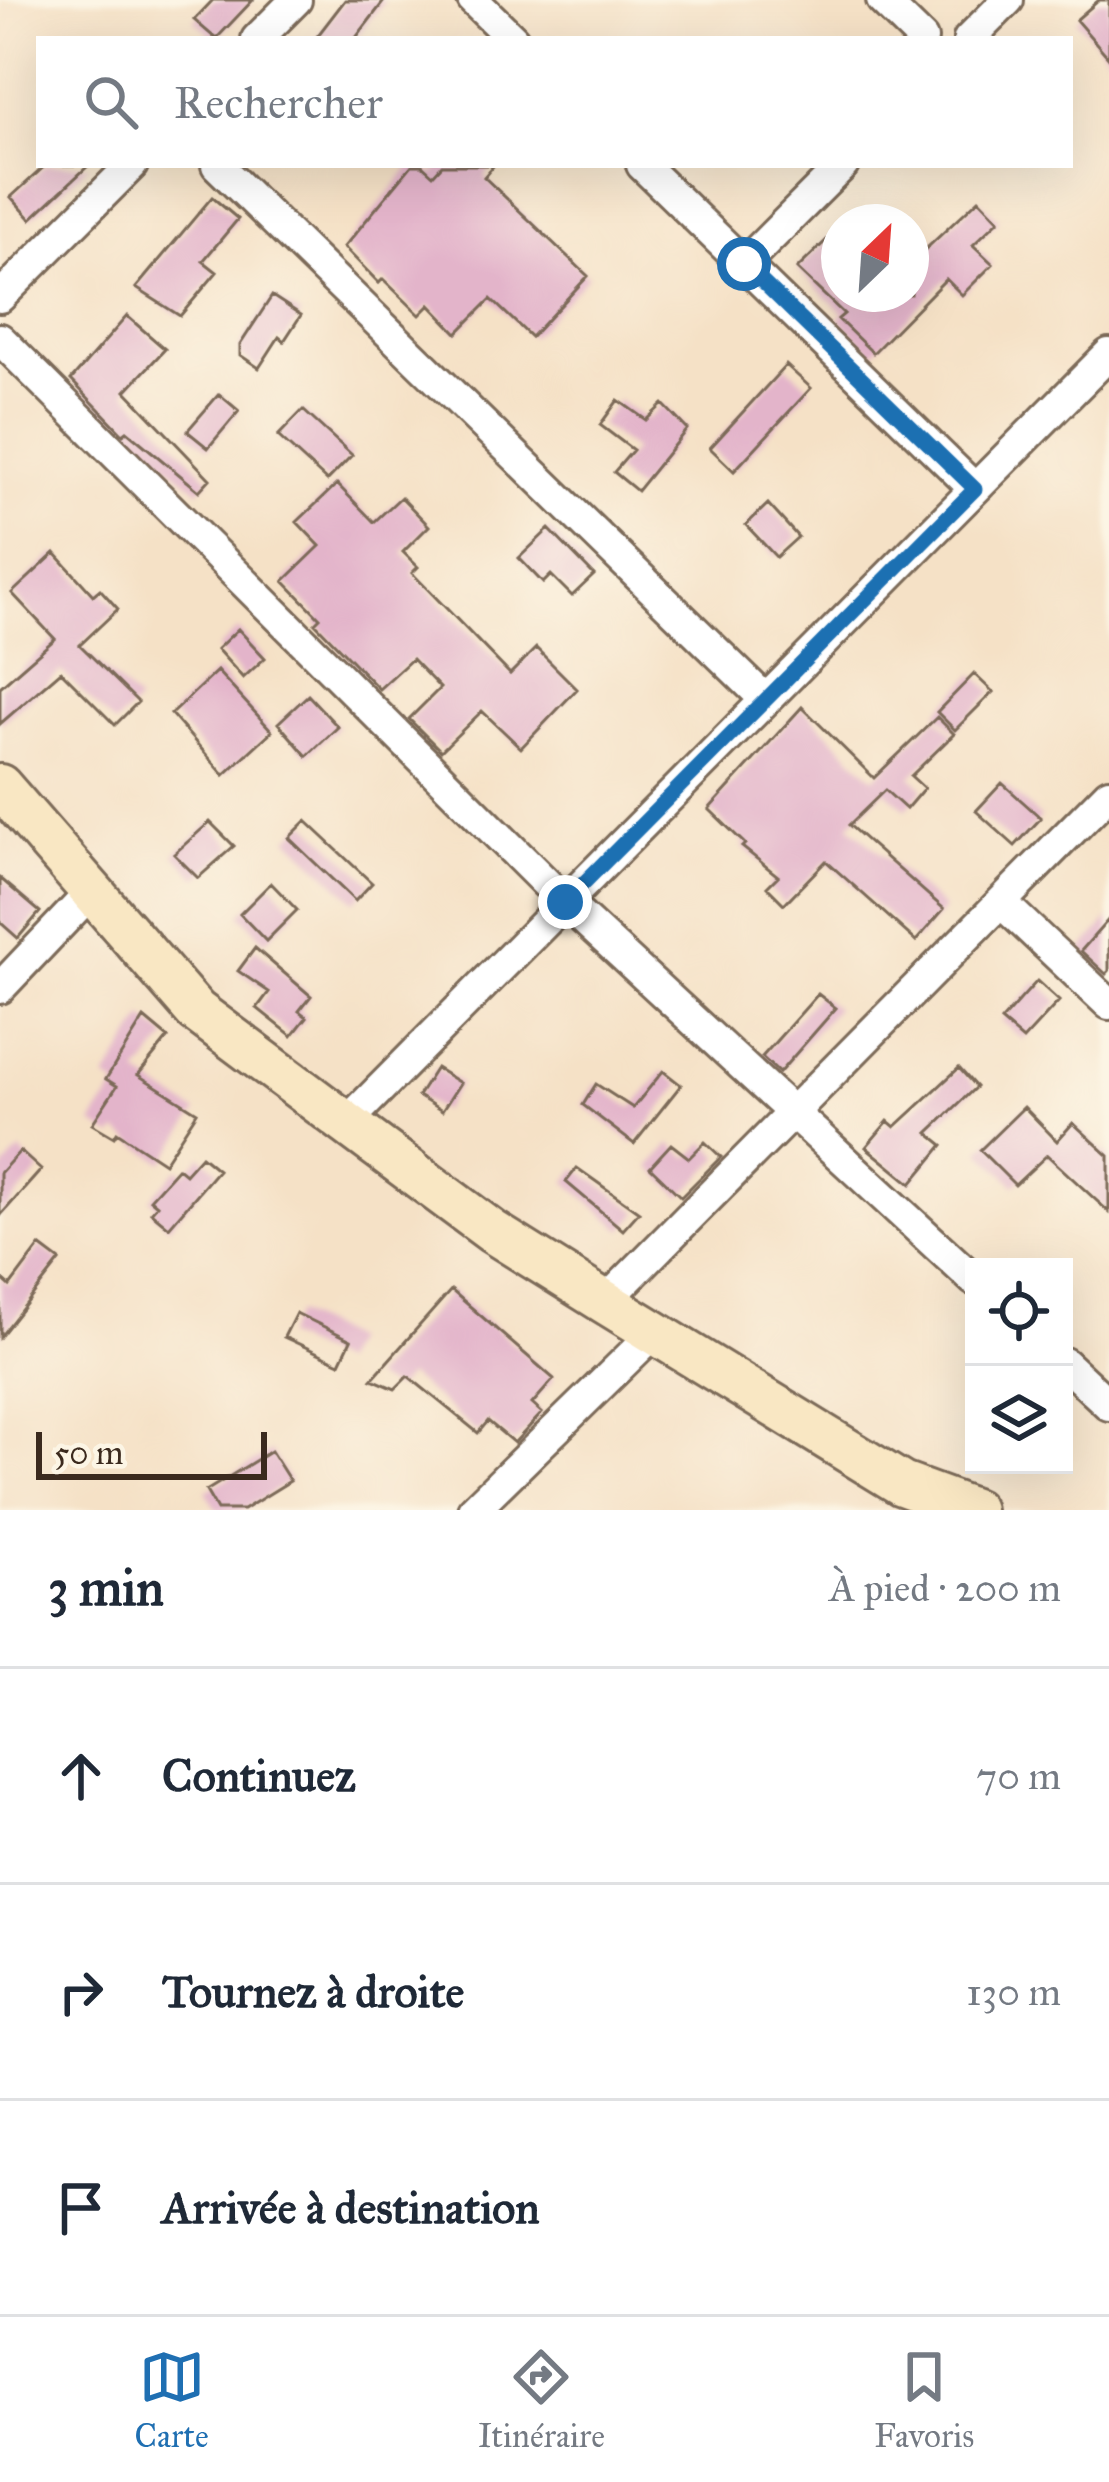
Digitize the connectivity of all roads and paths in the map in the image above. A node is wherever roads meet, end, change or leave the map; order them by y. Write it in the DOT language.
graph roads {
  1 [pos="296,0"];
  2 [pos="472,0"];
  3 [pos="882,0"];
  4 [pos="1008,0"];
  5 [pos="260,36"];
  6 [pos="510,36"];
  7 [pos="919,36"];
  8 [pos="972,36"];
  9 [pos="129,168"];
  10 [pos="221,168"];
  11 [pos="645,168"];
  12 [pos="840,168"];
  13 [pos="744,264"];
  14 [pos="0,297"];
  15 [pos="0,339"];
  16 [pos="1109,354"];
  17 [pos="975,489"];
  18 [pos="766,700"];
  19 [pos="0,786"];
  20 [pos="1109,794"];
  21 [pos="92,891"];
  22 [pos="565,902"];
  23 [pos="1003,903"];
  24 [pos="0,988"];
  25 [pos="1109,1004"];
  26 [pos="794,1113"];
  27 [pos="346,1123"];
  28 [pos="965,1272"];
  29 [pos="605,1302"];
  30 [pos="655,1332"];
  31 [pos="1067,1366"];
  32 [pos="1109,1405"];
  33 [pos="473,1510"];
  34 [pos="973,1510"];
  1 -- 5 [label="street"];
  2 -- 6 [label="street"];
  3 -- 7 [label="street"];
  4 -- 8 [label="street"];
  9 -- 14 [label="street"];
  10 -- 18 [label="street"];
  11 -- 13 [label="street"];
  12 -- 13 [label="street"];
  13 -- 17 [label="street"];
  15 -- 22 [label="street"];
  16 -- 17 [label="street"];
  17 -- 18 [label="street"];
  18 -- 22 [label="street"];
  19 -- 21 [label="street"];
  20 -- 23 [label="street"];
  21 -- 24 [label="street"];
  21 -- 27 [label="street"];
  22 -- 26 [label="street"];
  22 -- 27 [label="street"];
  23 -- 25 [label="street"];
  23 -- 26 [label="street"];
  26 -- 28 [label="street"];
  26 -- 29 [label="street"];
  27 -- 29 [label="street"];
  29 -- 30 [label="street"];
  30 -- 33 [label="street"];
  30 -- 34 [label="street"];
  31 -- 32 [label="street"];
}
